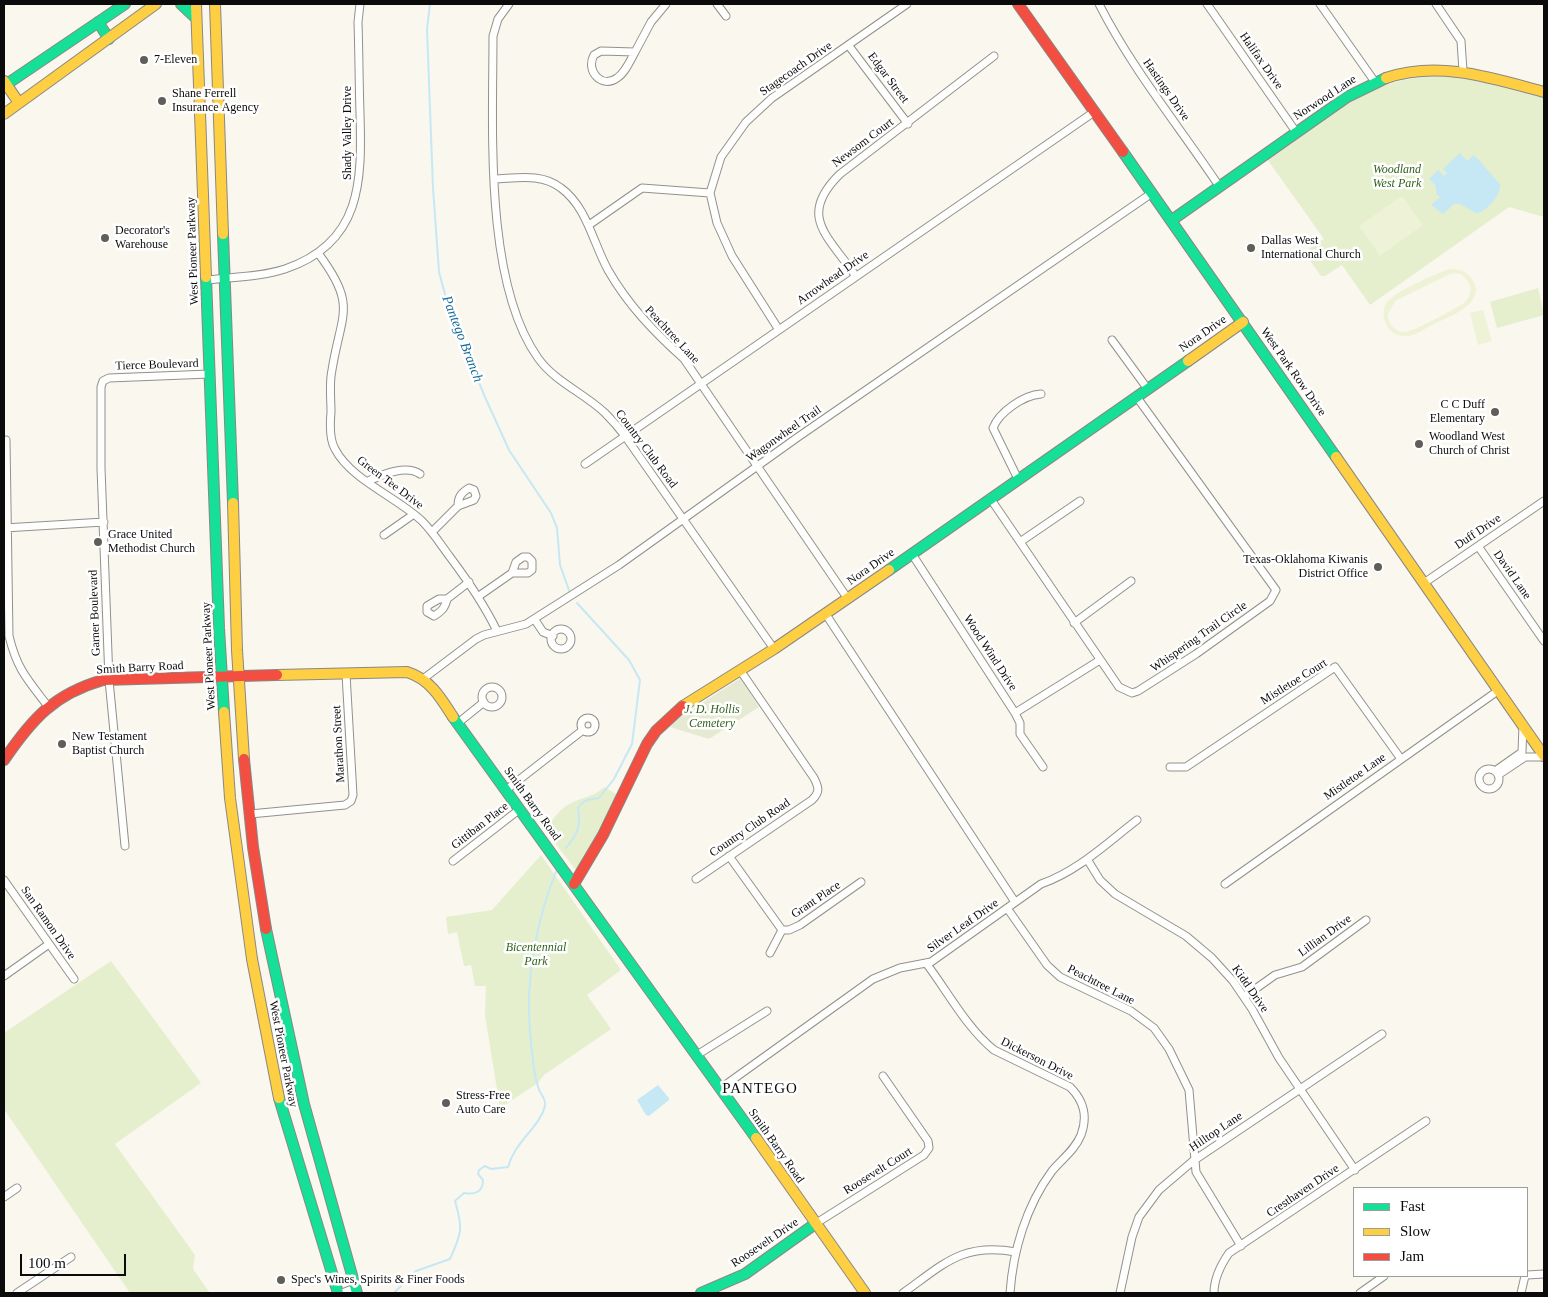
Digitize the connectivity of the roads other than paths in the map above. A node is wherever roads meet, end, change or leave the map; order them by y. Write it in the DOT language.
graph roads {
  1 [pos="125,4"];
  2 [pos="156,4"];
  3 [pos="181,4"];
  4 [pos="196,4"];
  5 [pos="214,4"];
  6 [pos="360,4"];
  7 [pos="509,4"];
  8 [pos="666,4"];
  9 [pos="717,4"];
  10 [pos="907,4"];
  11 [pos="1018,4"];
  12 [pos="1100,4"];
  13 [pos="1207,4"];
  14 [pos="1320,4"];
  15 [pos="1436,4"];
  16 [pos="726,16"];
  17 [pos="196,18"];
  18 [pos="98,22"];
  19 [pos="109,39"];
  20 [pos="850,46"];
  21 [pos="635,52"];
  22 [pos="994,56"];
  23 [pos="1463,70"];
  24 [pos="1376,82"];
  25 [pos="4,84"];
  26 [pos="1544,92"];
  27 [pos="19,104"];
  28 [pos="1094,112"];
  29 [pos="4,114"];
  30 [pos="908,124"];
  31 [pos="1296,132"];
  32 [pos="495,179"];
  33 [pos="1219,186"];
  34 [pos="1152,192"];
  35 [pos="710,193"];
  36 [pos="1172,220"];
  37 [pos="589,225"];
  38 [pos="318,253"];
  39 [pos="855,275"];
  40 [pos="224,278"];
  41 [pos="206,280"];
  42 [pos="1243,322"];
  43 [pos="779,330"];
  44 [pos="1112,340"];
  45 [pos="210,374"];
  46 [pos="106,380"];
  47 [pos="700,383"];
  48 [pos="1147,388"];
  49 [pos="1041,394"];
  50 [pos="1136,396"];
  51 [pos="625,436"];
  52 [pos="6,440"];
  53 [pos="585,464"];
  54 [pos="757,467"];
  55 [pos="420,474"];
  56 [pos="1018,480"];
  57 [pos="368,481"];
  58 [pos="990,498"];
  59 [pos="1080,501"];
  60 [pos="1544,501"];
  61 [pos="458,506"];
  62 [pos="414,514"];
  63 [pos="684,519"];
  64 [pos="104,522"];
  65 [pos="5,528"];
  66 [pos="432,532"];
  67 [pos="384,535"];
  68 [pos="1020,542"];
  69 [pos="1478,546"];
  70 [pos="912,554"];
  71 [pos="512,574"];
  72 [pos="1131,581"];
  73 [pos="469,582"];
  74 [pos="1424,582"];
  75 [pos="479,596"];
  76 [pos="447,599"];
  77 [pos="848,599"];
  78 [pos="825,614"];
  79 [pos="535,620"];
  80 [pos="1074,623"];
  81 [pos="497,631"];
  82 [pos="553,636"];
  83 [pos="1544,642"];
  84 [pos="774,649"];
  85 [pos="1100,660"];
  86 [pos="740,670"];
  87 [pos="346,674"];
  88 [pos="240,677"];
  89 [pos="222,678"];
  90 [pos="423,679"];
  91 [pos="109,680"];
  92 [pos="1499,690"];
  93 [pos="484,702"];
  94 [pos="47,706"];
  95 [pos="1015,713"];
  96 [pos="458,723"];
  97 [pos="1523,725"];
  98 [pos="583,730"];
  99 [pos="1523,754"];
  100 [pos="1544,756"];
  101 [pos="1400,759"];
  102 [pos="4,760"];
  103 [pos="1043,767"];
  104 [pos="1170,767"];
  105 [pos="1497,773"];
  106 [pos="506,790"];
  107 [pos="520,809"];
  108 [pos="250,814"];
  109 [pos="1137,820"];
  110 [pos="125,846"];
  111 [pos="729,856"];
  112 [pos="1087,859"];
  113 [pos="454,861"];
  114 [pos="696,879"];
  115 [pos="4,880"];
  116 [pos="861,882"];
  117 [pos="574,884"];
  118 [pos="1225,884"];
  119 [pos="1015,902"];
  120 [pos="1007,908"];
  121 [pos="1366,920"];
  122 [pos="782,930"];
  123 [pos="49,944"];
  124 [pos="770,953"];
  125 [pos="926,963"];
  126 [pos="4,976"];
  127 [pos="74,980"];
  128 [pos="1244,997"];
  129 [pos="767,1011"];
  130 [pos="1382,1034"];
  131 [pos="697,1055"];
  132 [pos="883,1076"];
  133 [pos="721,1088"];
  134 [pos="1300,1090"];
  135 [pos="1426,1121"];
  136 [pos="1193,1161"];
  137 [pos="1355,1170"];
  138 [pos="17,1188"];
  139 [pos="4,1197"];
  140 [pos="815,1224"];
  141 [pos="1240,1246"];
  142 [pos="1016,1252"];
  143 [pos="71,1257"];
  144 [pos="1544,1274"];
  145 [pos="1528,1276"];
  146 [pos="1383,1277"];
  147 [pos="1526,1277"];
  148 [pos="356,1291"];
  149 [pos="16,1293"];
  150 [pos="338,1293"];
  151 [pos="342,1293"];
  152 [pos="701,1293"];
  153 [pos="865,1293"];
  154 [pos="903,1293"];
  155 [pos="1010,1293"];
  156 [pos="1120,1293"];
  157 [pos="1214,1293"];
  158 [pos="1360,1293"];
  159 [pos="1520,1293"];
  1 -- 18 [label="main road"];
  2 -- 19 [label="main road"];
  3 -- 17 [label="main road"];
  4 -- 17 [label="main road, West Pioneer Parkway"];
  5 -- 40 [label="main road, West Pioneer Parkway"];
  6 -- 38 [label="street, Shady Valley Drive"];
  7 -- 32 [label="street, Country Club Road"];
  8 -- 21 [label="street"];
  9 -- 16 [label="street"];
  10 -- 20 [label="street, Stagecoach Drive"];
  11 -- 28 [label="main road, West Park Row Drive"];
  12 -- 33 [label="street, Hastings Drive"];
  13 -- 31 [label="street, Halifax Drive"];
  14 -- 24 [label="street"];
  15 -- 23 [label="street"];
  17 -- 41 [label="main road, West Pioneer Parkway"];
  18 -- 19 [label="main road"];
  18 -- 25 [label="main road"];
  19 -- 27 [label="main road"];
  20 -- 30 [label="street, Edgar Street"];
  20 -- 35 [label="street, Stagecoach Drive"];
  21 -- 21 [label="street"];
  22 -- 30 [label="street, Newsom Court"];
  23 -- 24 [label="main road, Norwood Lane"];
  23 -- 26 [label="main road, Norwood Lane"];
  24 -- 31 [label="main road, Norwood Lane"];
  25 -- 27 [label="main road"];
  27 -- 29 [label="main road"];
  28 -- 34 [label="main road, West Park Row Drive"];
  28 -- 39 [label="street, Arrowhead Drive"];
  30 -- 39 [label="street, Newsom Court"];
  31 -- 33 [label="main road, Norwood Lane"];
  32 -- 37 [label="street, Peachtree Lane"];
  32 -- 51 [label="street, Country Club Road"];
  33 -- 36 [label="main road, Norwood Lane"];
  34 -- 36 [label="main road, West Park Row Drive"];
  34 -- 54 [label="street, Wagonwheel Trail"];
  35 -- 37 [label="street"];
  35 -- 43 [label="street"];
  36 -- 42 [label="main road, West Park Row Drive"];
  37 -- 47 [label="street, Peachtree Lane"];
  38 -- 40 [label="street, Shady Valley Drive"];
  38 -- 57 [label="street, Green Tee Drive"];
  39 -- 43 [label="street, Arrowhead Drive"];
  40 -- 41 [label="street, Shady Valley Drive"];
  40 -- 88 [label="main road, West Pioneer Parkway"];
  41 -- 45 [label="main road, West Pioneer Parkway"];
  42 -- 48 [label="main road, Nora Drive"];
  42 -- 74 [label="main road, West Park Row Drive"];
  43 -- 47 [label="street, Arrowhead Drive"];
  44 -- 48 [label="street"];
  45 -- 46 [label="street, Tierce Boulevard"];
  45 -- 89 [label="main road, West Pioneer Parkway"];
  46 -- 64 [label="street, Garner Boulevard"];
  47 -- 51 [label="street, Arrowhead Drive"];
  47 -- 54 [label="street, Peachtree Lane"];
  48 -- 50 [label="main road, Nora Drive"];
  49 -- 56 [label="street"];
  50 -- 56 [label="main road, Nora Drive"];
  50 -- 85 [label="street, Whispering Trail Circle"];
  51 -- 53 [label="street, Arrowhead Drive"];
  51 -- 63 [label="street, Country Club Road"];
  52 -- 65 [label="street"];
  54 -- 63 [label="street, Wagonwheel Trail"];
  54 -- 77 [label="street, Peachtree Lane"];
  55 -- 57 [label="street"];
  56 -- 58 [label="main road, Nora Drive"];
  57 -- 62 [label="street, Green Tee Drive"];
  58 -- 68 [label="street, Whispering Trail Circle"];
  58 -- 70 [label="main road, Nora Drive"];
  59 -- 68 [label="street"];
  60 -- 69 [label="street, Duff Drive"];
  61 -- 66 [label="street"];
  62 -- 66 [label="street, Green Tee Drive"];
  62 -- 67 [label="street"];
  63 -- 79 [label="street, Wagonwheel Trail"];
  63 -- 84 [label="street, Country Club Road"];
  64 -- 65 [label="street"];
  64 -- 91 [label="street, Garner Boulevard"];
  65 -- 94 [label="street"];
  66 -- 73 [label="street, Green Tee Drive"];
  68 -- 80 [label="street, Whispering Trail Circle"];
  69 -- 74 [label="street, Duff Drive"];
  69 -- 83 [label="street, David Lane"];
  70 -- 77 [label="main road, Nora Drive"];
  70 -- 95 [label="street, Wood Wind Drive"];
  71 -- 75 [label="street"];
  72 -- 80 [label="street"];
  73 -- 75 [label="street, Green Tee Drive"];
  73 -- 76 [label="street"];
  74 -- 92 [label="main road, West Park Row Drive"];
  75 -- 81 [label="street, Green Tee Drive"];
  77 -- 78 [label="main road, Nora Drive"];
  78 -- 84 [label="main road, Nora Drive"];
  78 -- 119 [label="street"];
  79 -- 81 [label="street, Wagonwheel Trail"];
  79 -- 82 [label="street"];
  80 -- 85 [label="street, Whispering Trail Circle"];
  81 -- 90 [label="street, Wagonwheel Trail"];
  84 -- 86 [label="main road, Nora Drive"];
  85 -- 95 [label="street"];
  86 -- 111 [label="street, Country Club Road"];
  86 -- 117 [label="main road, Nora Drive"];
  87 -- 88 [label="main road, Smith Barry Road"];
  87 -- 90 [label="main road, Smith Barry Road"];
  87 -- 108 [label="street, Marathon Street"];
  88 -- 89 [label="main road, Smith Barry Road"];
  88 -- 108 [label="main road, West Pioneer Parkway"];
  89 -- 91 [label="main road, Smith Barry Road"];
  89 -- 150 [label="main road, West Pioneer Parkway"];
  90 -- 96 [label="main road, Smith Barry Road"];
  91 -- 94 [label="main road, Smith Barry Road"];
  91 -- 110 [label="street, Garner Boulevard"];
  92 -- 97 [label="main road, West Park Row Drive"];
  92 -- 101 [label="street, Mistletoe Lane"];
  93 -- 96 [label="street"];
  94 -- 102 [label="main road, Smith Barry Road"];
  95 -- 103 [label="street, Wood Wind Drive"];
  96 -- 106 [label="main road, Smith Barry Road"];
  97 -- 99 [label="street"];
  97 -- 100 [label="main road, West Park Row Drive"];
  98 -- 106 [label="street"];
  99 -- 100 [label="street"];
  99 -- 105 [label="street"];
  101 -- 104 [label="street, Mistletoe Court"];
  101 -- 118 [label="street, Mistletoe Lane"];
  106 -- 107 [label="main road, Smith Barry Road"];
  107 -- 113 [label="street, Gittiban Place"];
  107 -- 117 [label="main road, Smith Barry Road"];
  108 -- 148 [label="main road, West Pioneer Parkway"];
  109 -- 112 [label="street, Silver Leaf Drive"];
  111 -- 114 [label="street, Country Club Road"];
  111 -- 122 [label="street, Grant Place"];
  112 -- 119 [label="street, Silver Leaf Drive"];
  112 -- 128 [label="street, Kidd Drive"];
  115 -- 123 [label="street, San Ramon Drive"];
  116 -- 122 [label="street, Grant Place"];
  117 -- 131 [label="main road, Smith Barry Road"];
  119 -- 120 [label="street, Silver Leaf Drive"];
  120 -- 125 [label="street, Silver Leaf Drive"];
  120 -- 136 [label="street, Peachtree Lane"];
  121 -- 128 [label="street, Lillian Drive"];
  122 -- 124 [label="street"];
  123 -- 126 [label="street"];
  123 -- 127 [label="street, San Ramon Drive"];
  125 -- 133 [label="street, Silver Leaf Drive"];
  125 -- 142 [label="street, Dickerson Drive"];
  128 -- 134 [label="street, Kidd Drive"];
  129 -- 131 [label="street"];
  130 -- 134 [label="street, Hilltop Lane"];
  131 -- 133 [label="main road, Smith Barry Road"];
  132 -- 140 [label="street, Roosevelt Court"];
  133 -- 140 [label="main road, Smith Barry Road"];
  134 -- 136 [label="street, Hilltop Lane"];
  134 -- 137 [label="street, Kidd Drive"];
  135 -- 137 [label="street, Cresthaven Drive"];
  136 -- 141 [label="street, Peachtree Lane"];
  136 -- 156 [label="street, Hilltop Lane"];
  137 -- 141 [label="street, Cresthaven Drive"];
  138 -- 139 [label="street"];
  140 -- 152 [label="main road, Roosevelt Drive"];
  140 -- 153 [label="main road, Smith Barry Road"];
  141 -- 157 [label="street, Cresthaven Drive"];
  142 -- 154 [label="street"];
  142 -- 155 [label="street, Dickerson Drive"];
  143 -- 149 [label="street"];
  144 -- 145 [label="street"];
  146 -- 158 [label="street"];
  147 -- 159 [label="street"];
  148 -- 151 [label="street"];
}
